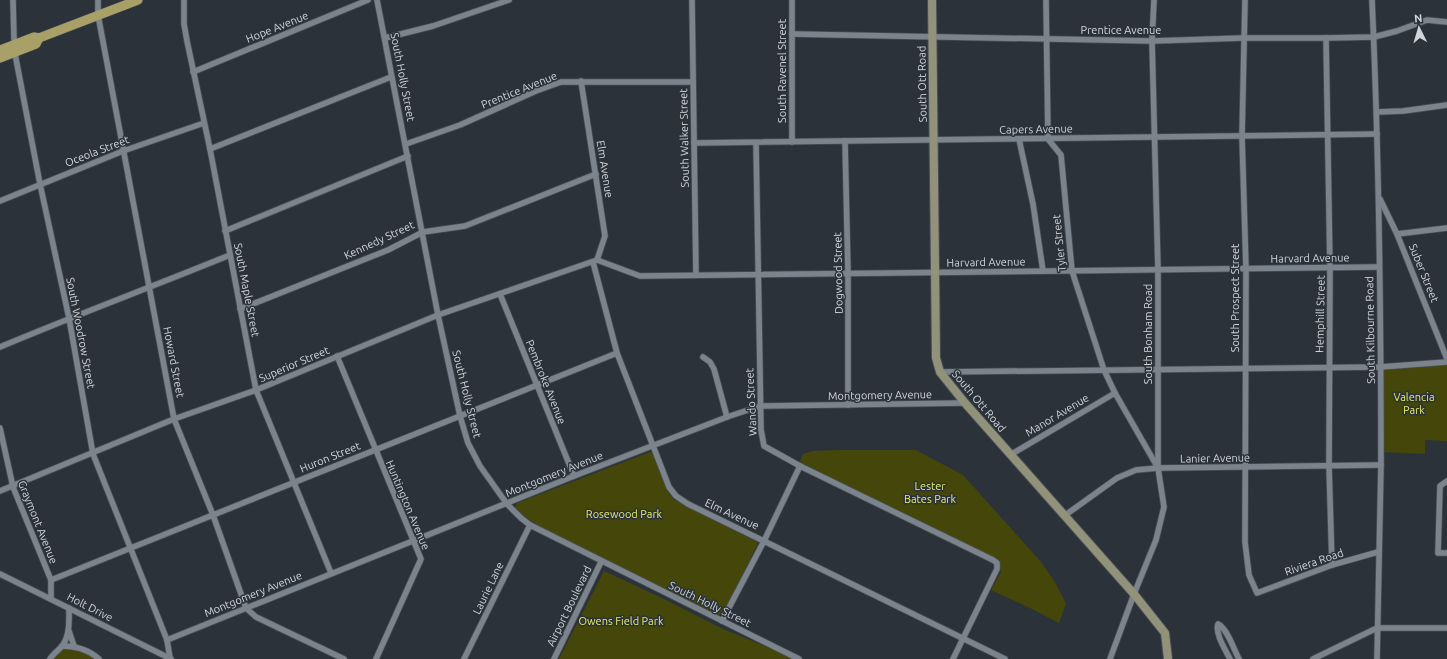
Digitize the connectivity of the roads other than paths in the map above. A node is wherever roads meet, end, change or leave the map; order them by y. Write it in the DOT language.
graph roads {
  1 [pos="13,0"];
  2 [pos="98,0"];
  3 [pos="138,0"];
  4 [pos="184,0"];
  5 [pos="368,0"];
  6 [pos="377,0"];
  7 [pos="509,0"];
  8 [pos="692,0"];
  9 [pos="792,0"];
  10 [pos="932,0"];
  11 [pos="1046,0"];
  12 [pos="1154,0"];
  13 [pos="1245,0"];
  14 [pos="1372,0"];
  15 [pos="98,15"];
  16 [pos="1447,22"];
  17 [pos="792,34"];
  18 [pos="932,37"];
  19 [pos="1374,37"];
  20 [pos="385,38"];
  21 [pos="1243,38"];
  22 [pos="1326,38"];
  23 [pos="1046,40"];
  24 [pos="1152,41"];
  25 [pos="15,48"];
  26 [pos="0,50"];
  27 [pos="0,58"];
  28 [pos="193,72"];
  29 [pos="391,76"];
  30 [pos="581,81"];
  31 [pos="693,82"];
  32 [pos="1447,105"];
  33 [pos="1377,112"];
  34 [pos="204,123"];
  35 [pos="1377,134"];
  36 [pos="1328,135"];
  37 [pos="1242,136"];
  38 [pos="1155,137"];
  39 [pos="1019,139"];
  40 [pos="1048,139"];
  41 [pos="934,140"];
  42 [pos="845,141"];
  43 [pos="792,142"];
  44 [pos="694,143"];
  45 [pos="756,143"];
  46 [pos="406,144"];
  47 [pos="210,149"];
  48 [pos="123,151"];
  49 [pos="408,156"];
  50 [pos="596,174"];
  51 [pos="40,184"];
  52 [pos="1379,197"];
  53 [pos="0,201"];
  54 [pos="1447,228"];
  55 [pos="225,231"];
  56 [pos="423,232"];
  57 [pos="1397,234"];
  58 [pos="230,255"];
  59 [pos="595,261"];
  60 [pos="1379,267"];
  61 [pos="1330,268"];
  62 [pos="1246,269"];
  63 [pos="1158,270"];
  64 [pos="1044,271"];
  65 [pos="1072,271"];
  66 [pos="936,272"];
  67 [pos="848,273"];
  68 [pos="758,274"];
  69 [pos="696,275"];
  70 [pos="150,288"];
  71 [pos="500,294"];
  72 [pos="240,309"];
  73 [pos="438,315"];
  74 [pos="69,318"];
  75 [pos="0,347"];
  76 [pos="617,353"];
  77 [pos="337,356"];
  78 [pos="703,357"];
  79 [pos="1447,359"];
  80 [pos="1447,362"];
  81 [pos="1329,367"];
  82 [pos="1380,367"];
  83 [pos="1245,368"];
  84 [pos="1159,369"];
  85 [pos="1104,370"];
  86 [pos="940,372"];
  87 [pos="537,385"];
  88 [pos="256,390"];
  89 [pos="1115,393"];
  90 [pos="965,403"];
  91 [pos="848,405"];
  92 [pos="760,406"];
  93 [pos="460,416"];
  94 [pos="727,417"];
  95 [pos="174,420"];
  96 [pos="0,428"];
  97 [pos="654,446"];
  98 [pos="375,450"];
  99 [pos="93,454"];
  100 [pos="1010,455"];
  101 [pos="1380,465"];
  102 [pos="800,466"];
  103 [pos="1329,466"];
  104 [pos="1246,467"];
  105 [pos="1158,468"];
  106 [pos="574,476"];
  107 [pos="1447,480"];
  108 [pos="294,482"];
  109 [pos="12,487"];
  110 [pos="0,491"];
  111 [pos="507,504"];
  112 [pos="212,515"];
  113 [pos="1064,516"];
  114 [pos="530,525"];
  115 [pos="412,541"];
  116 [pos="764,541"];
  117 [pos="130,548"];
  118 [pos="1378,552"];
  119 [pos="1447,553"];
  120 [pos="601,562"];
  121 [pos="1332,565"];
  122 [pos="331,573"];
  123 [pos="0,574"];
  124 [pos="51,580"];
  125 [pos="1257,593"];
  126 [pos="1134,594"];
  127 [pos="51,599"];
  128 [pos="69,608"];
  129 [pos="246,608"];
  130 [pos="722,621"];
  131 [pos="1377,628"];
  132 [pos="1447,628"];
  133 [pos="68,630"];
  134 [pos="964,639"];
  135 [pos="167,640"];
  136 [pos="62,646"];
  137 [pos="74,646"];
  138 [pos="50,659"];
  139 [pos="99,659"];
  140 [pos="171,659"];
  141 [pos="344,659"];
  142 [pos="376,659"];
  143 [pos="464,659"];
  144 [pos="554,659"];
  145 [pos="799,659"];
  146 [pos="953,659"];
  147 [pos="1004,659"];
  148 [pos="1110,659"];
  149 [pos="1168,659"];
  150 [pos="1230,659"];
  151 [pos="1239,659"];
  152 [pos="1313,659"];
  153 [pos="1377,659"];
  1 -- 25 [label="street, South Woodrow Street"];
  2 -- 15 [label="street, Howard Street"];
  3 -- 15 [label="main road"];
  4 -- 28 [label="street, South Maple Street"];
  5 -- 28 [label="street, Hope Avenue"];
  6 -- 20 [label="street, South Holly Street"];
  7 -- 20 [label="street"];
  8 -- 31 [label="street, South Walker Street"];
  9 -- 17 [label="street, South Ravenel Street"];
  10 -- 18 [label="street, South Ott Road"];
  11 -- 23 [label="street"];
  12 -- 24 [label="street, South Bonham Road"];
  13 -- 21 [label="street, South Prospect Street"];
  14 -- 19 [label="street, South Kilbourne Road"];
  15 -- 25 [label="main road"];
  15 -- 48 [label="street, Howard Street"];
  16 -- 19 [label="street, Prentice Avenue"];
  17 -- 18 [label="street, Prentice Avenue"];
  17 -- 43 [label="street, South Ravenel Street"];
  18 -- 23 [label="street, Prentice Avenue"];
  18 -- 41 [label="street, South Ott Road"];
  19 -- 22 [label="street, Prentice Avenue"];
  19 -- 33 [label="street, South Kilbourne Road"];
  20 -- 29 [label="street, South Holly Street"];
  21 -- 22 [label="street, Prentice Avenue"];
  21 -- 24 [label="street, Prentice Avenue"];
  21 -- 37 [label="street, South Prospect Street"];
  22 -- 36 [label="street, Hemphill Street"];
  23 -- 24 [label="street, Prentice Avenue"];
  23 -- 40 [label="street"];
  24 -- 38 [label="street, South Bonham Road"];
  25 -- 26 [label="main road"];
  25 -- 27 [label="main road"];
  25 -- 51 [label="street, South Woodrow Street"];
  28 -- 34 [label="street, South Maple Street"];
  29 -- 46 [label="street, South Holly Street"];
  29 -- 47 [label="street"];
  30 -- 31 [label="street, Prentice Avenue"];
  30 -- 46 [label="street, Prentice Avenue"];
  30 -- 50 [label="street, Elm Avenue"];
  31 -- 44 [label="street, South Walker Street"];
  32 -- 33 [label="street"];
  33 -- 35 [label="street, South Kilbourne Road"];
  34 -- 47 [label="street, South Maple Street"];
  34 -- 48 [label="street, Oceola Street"];
  35 -- 36 [label="street, Capers Avenue"];
  35 -- 52 [label="street, South Kilbourne Road"];
  36 -- 37 [label="street, Capers Avenue"];
  36 -- 61 [label="street, Hemphill Street"];
  37 -- 38 [label="street, Capers Avenue"];
  37 -- 62 [label="street, South Prospect Street"];
  38 -- 40 [label="street, Capers Avenue"];
  38 -- 63 [label="street, South Bonham Road"];
  39 -- 40 [label="street, Capers Avenue"];
  39 -- 41 [label="street, Capers Avenue"];
  39 -- 64 [label="street, Tyler Street"];
  40 -- 65 [label="street, Tyler Street"];
  41 -- 42 [label="street, Capers Avenue"];
  41 -- 66 [label="street, South Ott Road"];
  42 -- 43 [label="street, Capers Avenue"];
  42 -- 67 [label="street, Dogwood Street"];
  43 -- 45 [label="street, Capers Avenue"];
  44 -- 45 [label="street, Capers Avenue"];
  44 -- 69 [label="street, South Walker Street"];
  45 -- 68 [label="street, Wando Street"];
  46 -- 49 [label="street, South Holly Street"];
  47 -- 55 [label="street, South Maple Street"];
  48 -- 51 [label="street, Oceola Street"];
  48 -- 70 [label="street, Howard Street"];
  49 -- 55 [label="street"];
  49 -- 56 [label="street, South Holly Street"];
  50 -- 56 [label="street, Kennedy Street"];
  50 -- 59 [label="street, Elm Avenue"];
  51 -- 53 [label="street, Oceola Street"];
  51 -- 74 [label="street, South Woodrow Street"];
  52 -- 57 [label="street, Suber Street"];
  52 -- 60 [label="street, South Kilbourne Road"];
  54 -- 57 [label="street"];
  55 -- 58 [label="street, South Maple Street"];
  56 -- 72 [label="street, Kennedy Street"];
  56 -- 73 [label="street, South Holly Street"];
  57 -- 79 [label="street, Suber Street"];
  58 -- 70 [label="street"];
  58 -- 72 [label="street, South Maple Street"];
  59 -- 69 [label="street, Harvard Avenue"];
  59 -- 71 [label="street, Superior Street"];
  59 -- 76 [label="street, Elm Avenue"];
  60 -- 61 [label="street, Harvard Avenue"];
  60 -- 82 [label="street, South Kilbourne Road"];
  61 -- 62 [label="street, Harvard Avenue"];
  61 -- 81 [label="street, Hemphill Street"];
  62 -- 63 [label="street, Harvard Avenue"];
  62 -- 83 [label="street, South Prospect Street"];
  63 -- 65 [label="street, Harvard Avenue"];
  63 -- 84 [label="street, South Bonham Road"];
  64 -- 65 [label="street, Harvard Avenue"];
  64 -- 66 [label="street, Harvard Avenue"];
  65 -- 85 [label="street, Tyler Street"];
  66 -- 67 [label="street, Harvard Avenue"];
  66 -- 86 [label="street, South Ott Road"];
  67 -- 68 [label="street, Harvard Avenue"];
  67 -- 91 [label="street, Dogwood Street"];
  68 -- 69 [label="street, Harvard Avenue"];
  68 -- 92 [label="street, Wando Street"];
  70 -- 74 [label="street"];
  70 -- 95 [label="street, Howard Street"];
  71 -- 73 [label="street, Superior Street"];
  71 -- 87 [label="street, Pembroke Avenue"];
  72 -- 88 [label="street, South Maple Street"];
  73 -- 77 [label="street, Superior Street"];
  73 -- 93 [label="street, South Holly Street"];
  74 -- 75 [label="street"];
  74 -- 99 [label="street, South Woodrow Street"];
  76 -- 87 [label="street, Huron Street"];
  76 -- 97 [label="street, Elm Avenue"];
  77 -- 88 [label="street, Superior Street"];
  77 -- 98 [label="street, Huntington Avenue"];
  78 -- 94 [label="street"];
  80 -- 82 [label="street"];
  81 -- 82 [label="street"];
  81 -- 83 [label="street"];
  81 -- 103 [label="street, Hemphill Street"];
  82 -- 101 [label="street, South Kilbourne Road"];
  83 -- 84 [label="street"];
  83 -- 104 [label="street, South Prospect Street"];
  84 -- 85 [label="street"];
  84 -- 105 [label="street, South Bonham Road"];
  85 -- 86 [label="street"];
  85 -- 89 [label="street, Tyler Street"];
  86 -- 90 [label="street, South Ott Road"];
  87 -- 93 [label="street, Huron Street"];
  87 -- 106 [label="street, Pembroke Avenue"];
  88 -- 95 [label="street, Superior Street"];
  88 -- 108 [label="street, South Maple Street"];
  89 -- 100 [label="street, Manor Avenue"];
  89 -- 105 [label="street, Tyler Street"];
  90 -- 91 [label="street, Montgomery Avenue"];
  90 -- 100 [label="street, South Ott Road"];
  91 -- 92 [label="street, Montgomery Avenue"];
  92 -- 94 [label="street, Montgomery Avenue"];
  92 -- 102 [label="street, Wando Street"];
  93 -- 98 [label="street, Huron Street"];
  93 -- 111 [label="street, South Holly Street"];
  94 -- 97 [label="street, Montgomery Avenue"];
  95 -- 99 [label="street, Superior Street"];
  95 -- 112 [label="street, Howard Street"];
  96 -- 109 [label="street, Graymont Avenue"];
  97 -- 106 [label="street, Montgomery Avenue"];
  97 -- 116 [label="street, Elm Avenue"];
  98 -- 108 [label="street, Huron Street"];
  98 -- 115 [label="street, Huntington Avenue"];
  99 -- 109 [label="street, Superior Street"];
  99 -- 117 [label="street, South Woodrow Street"];
  100 -- 113 [label="street, South Ott Road"];
  101 -- 103 [label="street, Lanier Avenue"];
  101 -- 118 [label="street, South Kilbourne Road"];
  102 -- 116 [label="street"];
  102 -- 134 [label="street, Wando Street"];
  103 -- 104 [label="street, Lanier Avenue"];
  103 -- 121 [label="street, Hemphill Street"];
  104 -- 105 [label="street, Lanier Avenue"];
  104 -- 125 [label="street, South Prospect Street"];
  105 -- 113 [label="street, Lanier Avenue"];
  105 -- 126 [label="street, South Bonham Road"];
  106 -- 111 [label="street, Montgomery Avenue"];
  107 -- 119 [label="street"];
  108 -- 112 [label="street, Huron Street"];
  108 -- 122 [label="street, South Maple Street"];
  109 -- 110 [label="street, Superior Street"];
  109 -- 124 [label="street, Graymont Avenue"];
  111 -- 114 [label="street, South Holly Street"];
  111 -- 115 [label="street, Montgomery Avenue"];
  112 -- 117 [label="street, Huron Street"];
  112 -- 129 [label="street, Howard Street"];
  113 -- 126 [label="street, South Ott Road"];
  114 -- 120 [label="street, South Holly Street"];
  114 -- 143 [label="street, Laurie Lane"];
  115 -- 122 [label="street, Montgomery Avenue"];
  115 -- 142 [label="street, Huntington Avenue"];
  116 -- 130 [label="street"];
  116 -- 134 [label="street, Elm Avenue"];
  117 -- 124 [label="street, Huron Street"];
  117 -- 135 [label="street, South Woodrow Street"];
  118 -- 121 [label="street, Riviera Road"];
  118 -- 131 [label="street, South Kilbourne Road"];
  120 -- 130 [label="street, South Holly Street"];
  120 -- 144 [label="street, Airport Boulevard"];
  121 -- 125 [label="street, Riviera Road"];
  122 -- 129 [label="street, Montgomery Avenue"];
  123 -- 127 [label="street, Holt Drive"];
  124 -- 127 [label="street, Graymont Avenue"];
  126 -- 148 [label="street, South Bonham Road"];
  126 -- 149 [label="street, South Ott Road"];
  127 -- 128 [label="street, Holt Drive"];
  128 -- 133 [label="street"];
  128 -- 140 [label="street, Holt Drive"];
  129 -- 135 [label="street, Montgomery Avenue"];
  129 -- 141 [label="street"];
  130 -- 145 [label="street, South Holly Street"];
  131 -- 132 [label="street"];
  131 -- 152 [label="street"];
  131 -- 153 [label="street, South Kilbourne Road"];
  133 -- 136 [label="street"];
  133 -- 137 [label="street"];
  134 -- 146 [label="street"];
  134 -- 147 [label="street, Elm Avenue"];
  135 -- 140 [label="street, South Woodrow Street"];
  136 -- 137 [label="street"];
  136 -- 138 [label="street"];
  137 -- 139 [label="street"];
  150 -- 151 [label="street"];
}
